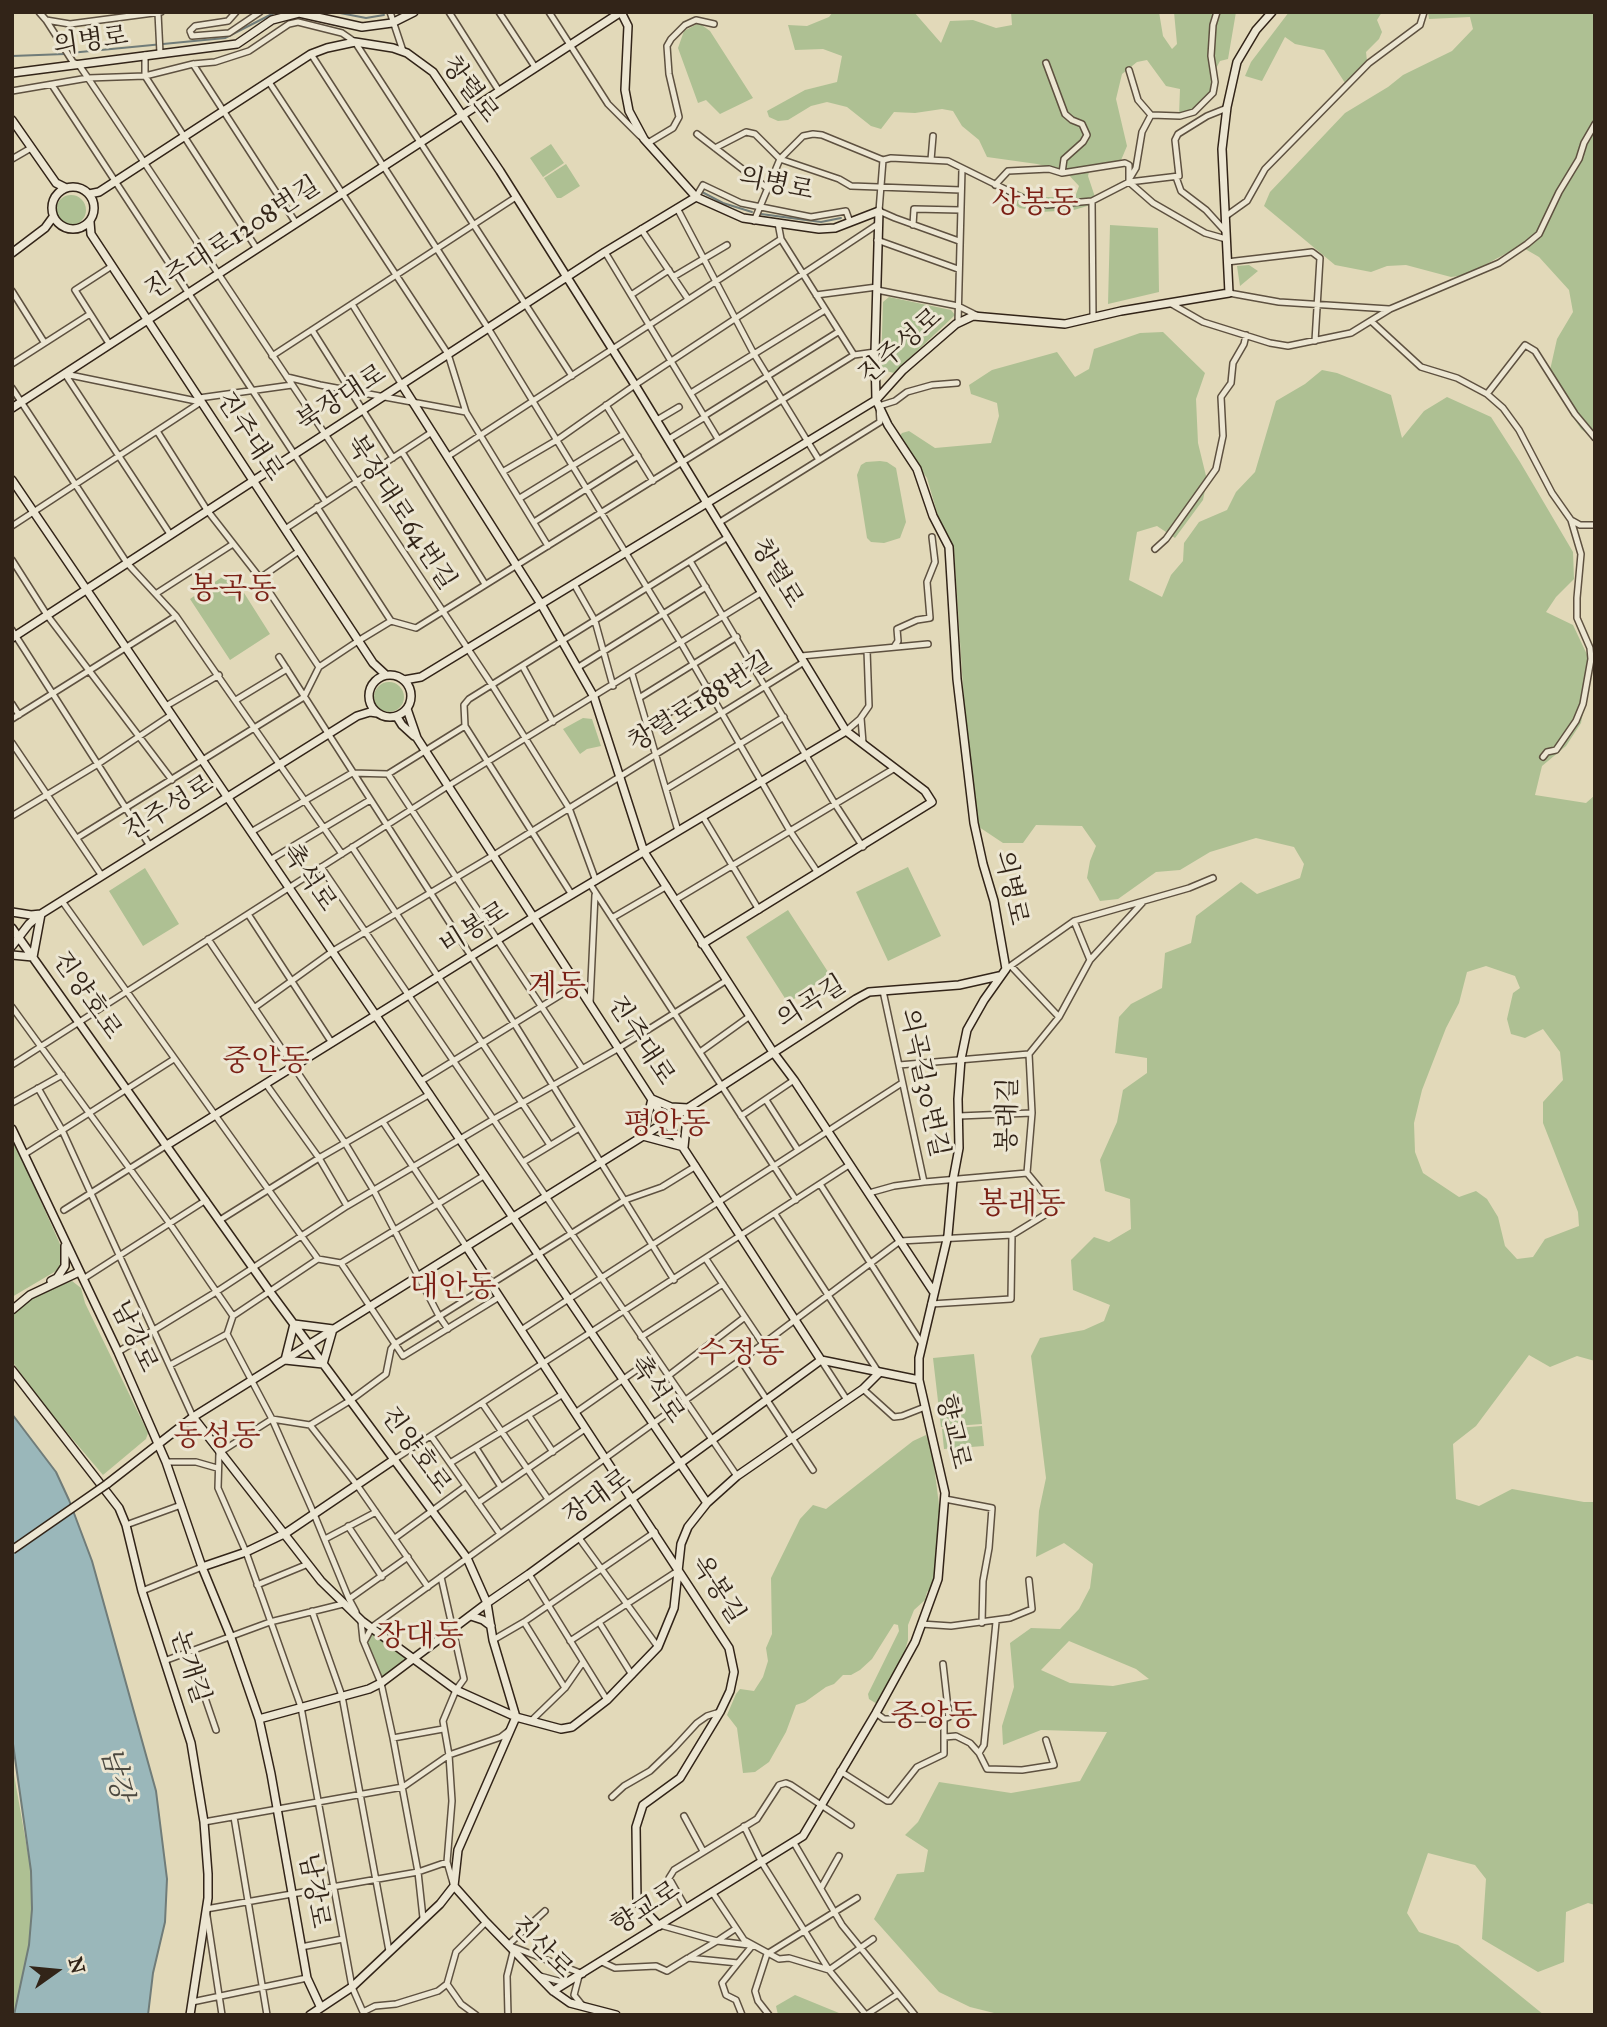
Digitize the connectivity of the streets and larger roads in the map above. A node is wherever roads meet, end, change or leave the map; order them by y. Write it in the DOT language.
graph roads {
  1 [pos="39,12"];
  2 [pos="236,12"];
  3 [pos="260,12"];
  4 [pos="390,12"];
  5 [pos="414,12"];
  6 [pos="449,12"];
  7 [pos="499,12"];
  8 [pos="549,12"];
  9 [pos="621,12"];
  10 [pos="1217,12"];
  11 [pos="1272,12"];
  12 [pos="1424,12"];
  13 [pos="160,13"];
  14 [pos="270,17"];
  15 [pos="46,20"];
  16 [pos="392,23"];
  17 [pos="714,24"];
  18 [pos="355,42"];
  19 [pos="570,45"];
  20 [pos="402,51"];
  21 [pos="160,52"];
  22 [pos="311,54"];
  23 [pos="145,55"];
  24 [pos="1046,63"];
  25 [pos="76,64"];
  26 [pos="193,64"];
  27 [pos="535,68"];
  28 [pos="1129,70"];
  29 [pos="12,73"];
  30 [pos="145,76"];
  31 [pos="88,78"];
  32 [pos="269,82"];
  33 [pos="52,85"];
  34 [pos="499,91"];
  35 [pos="12,92"];
  36 [pos="1227,107"];
  37 [pos="224,112"];
  38 [pos="463,114"];
  39 [pos="1151,115"];
  40 [pos="12,120"];
  41 [pos="1595,124"];
  42 [pos="697,134"];
  43 [pos="933,136"];
  44 [pos="184,137"];
  45 [pos="646,141"];
  46 [pos="419,143"];
  47 [pos="31,148"];
  48 [pos="715,148"];
  49 [pos="12,159"];
  50 [pos="780,159"];
  51 [pos="883,160"];
  52 [pos="931,160"];
  53 [pos="145,163"];
  54 [pos="383,167"];
  55 [pos="962,169"];
  56 [pos="1062,173"];
  57 [pos="1176,177"];
  58 [pos="116,182"];
  59 [pos="1129,182"];
  60 [pos="56,183"];
  61 [pos="995,185"];
  62 [pos="66,188"];
  63 [pos="767,188"];
  64 [pos="880,188"];
  65 [pos="961,190"];
  66 [pos="99,192"];
  67 [pos="57,194"];
  68 [pos="89,194"];
  69 [pos="342,194"];
  70 [pos="516,197"];
  71 [pos="696,197"];
  72 [pos="1092,201"];
  73 [pos="94,203"];
  74 [pos="760,206"];
  75 [pos="677,208"];
  76 [pos="960,210"];
  77 [pos="879,211"];
  78 [pos="1226,216"];
  79 [pos="56,220"];
  80 [pos="754,221"];
  81 [pos="90,222"];
  82 [pos="850,222"];
  83 [pos="296,223"];
  84 [pos="778,223"];
  85 [pos="878,224"];
  86 [pos="473,225"];
  87 [pos="913,225"];
  88 [pos="81,229"];
  89 [pos="641,229"];
  90 [pos="90,234"];
  91 [pos="1226,236"];
  92 [pos="780,239"];
  93 [pos="877,240"];
  94 [pos="959,241"];
  95 [pos="727,245"];
  96 [pos="436,248"];
  97 [pos="257,249"];
  98 [pos="605,252"];
  99 [pos="12,253"];
  100 [pos="704,259"];
  101 [pos="1227,262"];
  102 [pos="112,267"];
  103 [pos="958,269"];
  104 [pos="669,271"];
  105 [pos="218,274"];
  106 [pos="396,274"];
  107 [pos="803,274"];
  108 [pos="567,277"];
  109 [pos="673,277"];
  110 [pos="716,281"];
  111 [pos="877,288"];
  112 [pos="12,290"];
  113 [pos="189,293"];
  114 [pos="1229,293"];
  115 [pos="631,295"];
  116 [pos="816,295"];
  117 [pos="688,299"];
  118 [pos="1169,302"];
  119 [pos="352,304"];
  120 [pos="524,304"];
  121 [pos="1317,305"];
  122 [pos="958,306"];
  123 [pos="1390,309"];
  124 [pos="825,310"];
  125 [pos="90,314"];
  126 [pos="979,316"];
  127 [pos="736,318"];
  128 [pos="1093,318"];
  129 [pos="147,320"];
  130 [pos="1371,321"];
  131 [pos="956,324"];
  132 [pos="649,325"];
  133 [pos="488,328"];
  134 [pos="312,330"];
  135 [pos="838,332"];
  136 [pos="1246,335"];
  137 [pos="1315,341"];
  138 [pos="44,342"];
  139 [pos="110,345"];
  140 [pos="613,349"];
  141 [pos="875,352"];
  142 [pos="448,354"];
  143 [pos="754,354"];
  144 [pos="854,355"];
  145 [pos="272,356"];
  146 [pos="671,360"];
  147 [pos="12,364"];
  148 [pos="65,374"];
  149 [pos="572,376"];
  150 [pos="767,376"];
  151 [pos="287,377"];
  152 [pos="957,383"];
  153 [pos="292,384"];
  154 [pos="402,384"];
  155 [pos="635,384"];
  156 [pos="12,388"];
  157 [pos="348,388"];
  158 [pos="252,392"];
  159 [pos="691,393"];
  160 [pos="1487,394"];
  161 [pos="384,396"];
  162 [pos="200,400"];
  163 [pos="782,400"];
  164 [pos="532,401"];
  165 [pos="22,402"];
  166 [pos="415,402"];
  167 [pos="878,403"];
  168 [pos="606,405"];
  169 [pos="679,407"];
  170 [pos="12,408"];
  171 [pos="363,409"];
  172 [pos="466,412"];
  173 [pos="705,416"];
  174 [pos="657,420"];
  175 [pos="157,431"];
  176 [pos="432,432"];
  177 [pos="482,434"];
  178 [pos="624,434"];
  179 [pos="326,435"];
  180 [pos="1595,438"];
  181 [pos="669,439"];
  182 [pos="718,439"];
  183 [pos="557,440"];
  184 [pos="808,441"];
  185 [pos="402,452"];
  186 [pos="293,455"];
  187 [pos="119,456"];
  188 [pos="638,456"];
  189 [pos="447,457"];
  190 [pos="393,458"];
  191 [pos="819,460"];
  192 [pos="683,462"];
  193 [pos="572,467"];
  194 [pos="504,471"];
  195 [pos="12,480"];
  196 [pos="253,480"];
  197 [pos="653,481"];
  198 [pos="357,483"];
  199 [pos="75,485"];
  200 [pos="586,489"];
  201 [pos="520,498"];
  202 [pos="325,501"];
  203 [pos="708,502"];
  204 [pos="317,507"];
  205 [pos="207,510"];
  206 [pos="34,512"];
  207 [pos="602,514"];
  208 [pos="1571,520"];
  209 [pos="534,522"];
  210 [pos="720,522"];
  211 [pos="1595,524"];
  212 [pos="12,526"];
  213 [pos="285,529"];
  214 [pos="170,534"];
  215 [pos="728,537"];
  216 [pos="932,537"];
  217 [pos="233,544"];
  218 [pos="548,546"];
  219 [pos="1155,548"];
  220 [pos="299,551"];
  221 [pos="625,552"];
  222 [pos="12,560"];
  223 [pos="690,561"];
  224 [pos="127,563"];
  225 [pos="515,565"];
  226 [pos="260,578"];
  227 [pos="574,583"];
  228 [pos="485,584"];
  229 [pos="706,587"];
  230 [pos="647,588"];
  231 [pos="86,589"];
  232 [pos="762,592"];
  233 [pos="159,595"];
  234 [pos="541,604"];
  235 [pos="443,612"];
  236 [pos="663,614"];
  237 [pos="47,615"];
  238 [pos="724,615"];
  239 [pos="177,616"];
  240 [pos="391,621"];
  241 [pos="595,621"];
  242 [pos="13,634"];
  243 [pos="737,637"];
  244 [pos="358,641"];
  245 [pos="562,641"];
  246 [pos="681,643"];
  247 [pos="928,644"];
  248 [pos="894,647"];
  249 [pos="126,648"];
  250 [pos="467,649"];
  251 [pos="867,650"];
  252 [pos="603,652"];
  253 [pos="279,657"];
  254 [pos="803,659"];
  255 [pos="752,662"];
  256 [pos="373,663"];
  257 [pos="693,665"];
  258 [pos="319,667"];
  259 [pos="523,667"];
  260 [pos="577,668"];
  261 [pos="287,669"];
  262 [pos="91,670"];
  263 [pos="632,674"];
  264 [pos="386,675"];
  265 [pos="219,676"];
  266 [pos="421,677"];
  267 [pos="404,680"];
  268 [pos="375,681"];
  269 [pos="492,685"];
  270 [pos="613,686"];
  271 [pos="765,686"];
  272 [pos="707,688"];
  273 [pos="411,690"];
  274 [pos="53,693"];
  275 [pos="304,697"];
  276 [pos="594,697"];
  277 [pos="639,698"];
  278 [pos="236,700"];
  279 [pos="369,701"];
  280 [pos="12,704"];
  281 [pos="166,706"];
  282 [pos="407,709"];
  283 [pos="377,713"];
  284 [pos="722,713"];
  285 [pos="19,715"];
  286 [pos="172,715"];
  287 [pos="357,716"];
  288 [pos="397,717"];
  289 [pos="784,717"];
  290 [pos="12,719"];
  291 [pos="861,719"];
  292 [pos="553,722"];
  293 [pos="254,726"];
  294 [pos="465,726"];
  295 [pos="648,726"];
  296 [pos="846,731"];
  297 [pos="327,734"];
  298 [pos="139,736"];
  299 [pos="417,738"];
  300 [pos="526,739"];
  301 [pos="12,743"];
  302 [pos="741,744"];
  303 [pos="863,744"];
  304 [pos="425,750"];
  305 [pos="656,754"];
  306 [pos="806,755"];
  307 [pos="1543,757"];
  308 [pos="203,761"];
  309 [pos="488,763"];
  310 [pos="97,764"];
  311 [pos="281,764"];
  312 [pos="895,768"];
  313 [pos="352,773"];
  314 [pos="387,774"];
  315 [pos="618,778"];
  316 [pos="172,780"];
  317 [pos="762,781"];
  318 [pos="448,786"];
  319 [pos="666,789"];
  320 [pos="47,796"];
  321 [pos="227,797"];
  322 [pos="305,800"];
  323 [pos="370,800"];
  324 [pos="835,804"];
  325 [pos="126,808"];
  326 [pos="569,808"];
  327 [pos="411,810"];
  328 [pos="12,816"];
  329 [pos="703,817"];
  330 [pos="387,825"];
  331 [pos="324,828"];
  332 [pos="532,831"];
  333 [pos="678,831"];
  334 [pos="790,831"];
  335 [pos="251,832"];
  336 [pos="77,838"];
  337 [pos="149,846"];
  338 [pos="863,846"];
  339 [pos="352,847"];
  340 [pos="644,852"];
  341 [pos="342,854"];
  342 [pos="494,855"];
  343 [pos="270,860"];
  344 [pos="732,866"];
  345 [pos="321,867"];
  346 [pos="818,873"];
  347 [pos="102,876"];
  348 [pos="457,877"];
  349 [pos="1213,878"];
  350 [pos="593,882"];
  351 [pos="667,886"];
  352 [pos="289,887"];
  353 [pos="430,892"];
  354 [pos="596,892"];
  355 [pos="572,895"];
  356 [pos="675,900"];
  357 [pos="62,901"];
  358 [pos="1143,902"];
  359 [pos="759,910"];
  360 [pos="12,912"];
  361 [pos="396,912"];
  362 [pos="41,914"];
  363 [pos="248,914"];
  364 [pos="534,917"];
  365 [pos="612,918"];
  366 [pos="1074,921"];
  367 [pos="12,928"];
  368 [pos="365,931"];
  369 [pos="18,936"];
  370 [pos="208,939"];
  371 [pos="498,940"];
  372 [pos="702,944"];
  373 [pos="12,946"];
  374 [pos="332,951"];
  375 [pos="12,955"];
  376 [pos="33,957"];
  377 [pos="471,957"];
  378 [pos="1090,960"];
  379 [pos="1008,967"];
  380 [pos="999,976"];
  381 [pos="439,977"];
  382 [pos="727,980"];
  383 [pos="292,981"];
  384 [pos="578,984"];
  385 [pos="126,991"];
  386 [pos="883,991"];
  387 [pos="409,995"];
  388 [pos="590,1003"];
  389 [pos="541,1006"];
  390 [pos="12,1007"];
  391 [pos="254,1008"];
  392 [pos="674,1013"];
  393 [pos="376,1016"];
  394 [pos="750,1016"];
  395 [pos="1059,1017"];
  396 [pos="79,1022"];
  397 [pos="514,1023"];
  398 [pos="484,1042"];
  399 [pos="332,1043"];
  400 [pos="41,1046"];
  401 [pos="620,1048"];
  402 [pos="700,1052"];
  403 [pos="773,1052"];
  404 [pos="1029,1054"];
  405 [pos="174,1059"];
  406 [pos="961,1059"];
  407 [pos="454,1061"];
  408 [pos="12,1065"];
  409 [pos="899,1065"];
  410 [pos="293,1067"];
  411 [pos="582,1069"];
  412 [pos="62,1075"];
  413 [pos="794,1080"];
  414 [pos="421,1081"];
  415 [pos="902,1083"];
  416 [pos="266,1084"];
  417 [pos="552,1086"];
  418 [pos="721,1086"];
  419 [pos="38,1088"];
  420 [pos="126,1088"];
  421 [pos="429,1094"];
  422 [pos="652,1099"];
  423 [pos="766,1100"];
  424 [pos="12,1103"];
  425 [pos="523,1103"];
  426 [pos="688,1108"];
  427 [pos="89,1113"];
  428 [pos="1032,1113"];
  429 [pos="216,1115"];
  430 [pos="741,1116"];
  431 [pos="959,1116"];
  432 [pos="494,1119"];
  433 [pos="667,1121"];
  434 [pos="383,1122"];
  435 [pos="579,1128"];
  436 [pos="12,1129"];
  437 [pos="62,1130"];
  438 [pos="828,1132"];
  439 [pos="643,1136"];
  440 [pos="460,1139"];
  441 [pos="345,1143"];
  442 [pos="167,1145"];
  443 [pos="550,1145"];
  444 [pos="684,1147"];
  445 [pos="798,1150"];
  446 [pos="25,1154"];
  447 [pos="319,1158"];
  448 [pos="523,1162"];
  449 [pos="601,1162"];
  450 [pos="849,1165"];
  451 [pos="696,1166"];
  452 [pos="412,1167"];
  453 [pos="774,1167"];
  454 [pos="129,1169"];
  455 [pos="1027,1173"];
  456 [pos="485,1175"];
  457 [pos="953,1180"];
  458 [pos="924,1182"];
  459 [pos="820,1184"];
  460 [pos="268,1189"];
  461 [pos="374,1191"];
  462 [pos="90,1193"];
  463 [pos="869,1193"];
  464 [pos="546,1196"];
  465 [pos="206,1200"];
  466 [pos="625,1200"];
  467 [pos="796,1200"];
  468 [pos="436,1203"];
  469 [pos="720,1203"];
  470 [pos="49,1206"];
  471 [pos="347,1206"];
  472 [pos="64,1210"];
  473 [pos="775,1214"];
  474 [pos="513,1217"];
  475 [pos="220,1220"];
  476 [pos="170,1224"];
  477 [pos="58,1225"];
  478 [pos="394,1229"];
  479 [pos="571,1234"];
  480 [pos="1012,1235"];
  481 [pos="302,1236"];
  482 [pos="741,1236"];
  483 [pos="64,1238"];
  484 [pos="947,1239"];
  485 [pos="900,1241"];
  486 [pos="466,1246"];
  487 [pos="653,1246"];
  488 [pos="538,1254"];
  489 [pos="120,1257"];
  490 [pos="318,1259"];
  491 [pos="706,1259"];
  492 [pos="341,1263"];
  493 [pos="871,1263"];
  494 [pos="253,1267"];
  495 [pos="81,1276"];
  496 [pos="419,1276"];
  497 [pos="602,1278"];
  498 [pos="674,1280"];
  499 [pos="491,1284"];
  500 [pos="723,1284"];
  501 [pos="39,1290"];
  502 [pos="216,1292"];
  503 [pos="270,1292"];
  504 [pos="933,1292"];
  505 [pos="829,1294"];
  506 [pos="499,1297"];
  507 [pos="569,1300"];
  508 [pos="931,1304"];
  509 [pos="370,1306"];
  510 [pos="12,1310"];
  511 [pos="624,1312"];
  512 [pos="233,1316"];
  513 [pos="439,1316"];
  514 [pos="745,1317"];
  515 [pos="795,1320"];
  516 [pos="294,1324"];
  517 [pos="333,1329"];
  518 [pos="448,1329"];
  519 [pos="154,1330"];
  520 [pos="521,1331"];
  521 [pos="592,1333"];
  522 [pos="227,1334"];
  523 [pos="641,1337"];
  524 [pos="395,1344"];
  525 [pos="763,1344"];
  526 [pos="309,1345"];
  527 [pos="922,1345"];
  528 [pos="118,1352"];
  529 [pos="655,1357"];
  530 [pos="740,1359"];
  531 [pos="285,1360"];
  532 [pos="821,1360"];
  533 [pos="323,1364"];
  534 [pos="543,1364"];
  535 [pos="170,1365"];
  536 [pos="12,1370"];
  537 [pos="879,1373"];
  538 [pos="668,1376"];
  539 [pos="251,1379"];
  540 [pos="623,1379"];
  541 [pos="919,1380"];
  542 [pos="863,1389"];
  543 [pos="563,1394"];
  544 [pos="351,1400"];
  545 [pos="685,1400"];
  546 [pos="767,1400"];
  547 [pos="847,1400"];
  548 [pos="482,1403"];
  549 [pos="925,1408"];
  550 [pos="575,1413"];
  551 [pos="529,1416"];
  552 [pos="193,1417"];
  553 [pos="272,1419"];
  554 [pos="653,1423"];
  555 [pos="310,1425"];
  556 [pos="585,1429"];
  557 [pos="501,1433"];
  558 [pos="431,1436"];
  559 [pos="791,1437"];
  560 [pos="713,1440"];
  561 [pos="157,1442"];
  562 [pos="476,1448"];
  563 [pos="553,1452"];
  564 [pos="219,1453"];
  565 [pos="604,1458"];
  566 [pos="395,1459"];
  567 [pos="166,1462"];
  568 [pos="450,1463"];
  569 [pos="680,1464"];
  570 [pos="217,1468"];
  571 [pos="527,1470"];
  572 [pos="813,1470"];
  573 [pos="737,1476"];
  574 [pos="356,1485"];
  575 [pos="466,1486"];
  576 [pos="501,1487"];
  577 [pos="548,1499"];
  578 [pos="632,1499"];
  579 [pos="945,1499"];
  580 [pos="478,1503"];
  581 [pos="707,1503"];
  582 [pos="181,1505"];
  583 [pos="433,1510"];
  584 [pos="376,1512"];
  585 [pos="314,1514"];
  586 [pos="126,1525"];
  587 [pos="348,1526"];
  588 [pos="655,1532"];
  589 [pos="286,1533"];
  590 [pos="500,1534"];
  591 [pos="395,1538"];
  592 [pos="579,1538"];
  593 [pos="325,1539"];
  594 [pos="12,1550"];
  595 [pos="246,1552"];
  596 [pos="408,1558"];
  597 [pos="467,1558"];
  598 [pos="308,1564"];
  599 [pos="202,1567"];
  600 [pos="602,1569"];
  601 [pos="679,1570"];
  602 [pos="529,1574"];
  603 [pos="382,1577"];
  604 [pos="441,1577"];
  605 [pos="1030,1580"];
  606 [pos="257,1584"];
  607 [pos="428,1587"];
  608 [pos="142,1591"];
  609 [pos="346,1602"];
  610 [pos="487,1602"];
  611 [pos="627,1604"];
  612 [pos="548,1605"];
  613 [pos="312,1611"];
  614 [pos="471,1616"];
  615 [pos="362,1621"];
  616 [pos="270,1622"];
  617 [pos="524,1622"];
  618 [pos="599,1622"];
  619 [pos="996,1622"];
  620 [pos="982,1623"];
  621 [pos="921,1624"];
  622 [pos="492,1626"];
  623 [pos="372,1628"];
  624 [pos="454,1629"];
  625 [pos="230,1635"];
  626 [pos="493,1640"];
  627 [pos="570,1641"];
  628 [pos="364,1642"];
  629 [pos="658,1647"];
  630 [pos="188,1651"];
  631 [pos="415,1658"];
  632 [pos="164,1661"];
  633 [pos="583,1662"];
  634 [pos="943,1664"];
  635 [pos="632,1675"];
  636 [pos="381,1683"];
  637 [pos="565,1688"];
  638 [pos="456,1690"];
  639 [pos="342,1696"];
  640 [pos="607,1700"];
  641 [pos="301,1707"];
  642 [pos="720,1712"];
  643 [pos="876,1713"];
  644 [pos="516,1717"];
  645 [pos="259,1719"];
  646 [pos="944,1719"];
  647 [pos="532,1720"];
  648 [pos="443,1729"];
  649 [pos="216,1730"];
  650 [pos="510,1730"];
  651 [pos="945,1737"];
  652 [pos="393,1738"];
  653 [pos="1046,1740"];
  654 [pos="979,1753"];
  655 [pos="449,1755"];
  656 [pos="840,1771"];
  657 [pos="403,1787"];
  658 [pos="360,1794"];
  659 [pos="612,1797"];
  660 [pos="319,1802"];
  661 [pos="821,1805"];
  662 [pos="277,1809"];
  663 [pos="684,1815"];
  664 [pos="234,1817"];
  665 [pos="204,1822"];
  666 [pos="851,1825"];
  667 [pos="744,1826"];
  668 [pos="794,1843"];
  669 [pos="703,1851"];
  670 [pos="839,1856"];
  671 [pos="447,1862"];
  672 [pos="762,1863"];
  673 [pos="418,1872"];
  674 [pos="375,1879"];
  675 [pos="454,1886"];
  676 [pos="334,1887"];
  677 [pos="821,1888"];
  678 [pos="712,1892"];
  679 [pos="292,1895"];
  680 [pos="857,1898"];
  681 [pos="248,1901"];
  682 [pos="686,1908"];
  683 [pos="206,1909"];
  684 [pos="545,1911"];
  685 [pos="834,1912"];
  686 [pos="424,1917"];
  687 [pos="486,1923"];
  688 [pos="659,1925"];
  689 [pos="735,1929"];
  690 [pos="803,1930"];
  691 [pos="343,1939"];
  692 [pos="873,1939"];
  693 [pos="717,1941"];
  694 [pos="752,1946"];
  695 [pos="302,1947"];
  696 [pos="511,1949"];
  697 [pos="861,1949"];
  698 [pos="389,1951"];
  699 [pos="767,1954"];
  700 [pos="688,1958"];
  701 [pos="603,1962"];
  702 [pos="738,1963"];
  703 [pos="828,1970"];
  704 [pos="537,1975"];
  705 [pos="578,1977"];
  706 [pos="307,1978"];
  707 [pos="447,1984"];
  708 [pos="352,1987"];
  709 [pos="262,1988"];
  710 [pos="553,1991"];
  711 [pos="898,1994"];
  712 [pos="219,1997"];
  713 [pos="192,2002"];
  714 [pos="320,2006"];
  715 [pos="583,2007"];
  716 [pos="190,2015"];
  717 [pos="222,2015"];
  718 [pos="267,2015"];
  719 [pos="310,2015"];
  720 [pos="476,2015"];
  721 [pos="508,2015"];
  722 [pos="616,2015"];
  723 [pos="741,2015"];
  724 [pos="769,2015"];
  725 [pos="866,2015"];
  726 [pos="915,2015"];
  1 -- 15 [label="street, 북장대로64번길"];
  2 -- 3 [label="street"];
  4 -- 16 [label="street"];
  5 -- 16 [label="street, 의병로"];
  6 -- 34 [label="street"];
  7 -- 27 [label="street"];
  8 -- 19 [label="street, 의병로"];
  9 -- 19 [label="street, 진주대로1208번길"];
  9 -- 45 [label="street, 의병로"];
  10 -- 39 [label="street"];
  11 -- 36 [label="street"];
  12 -- 78 [label="street"];
  13 -- 15 [label="street"];
  13 -- 21 [label="street"];
  14 -- 16 [label="street, 의병로"];
  14 -- 21 [label="street, 의병로"];
  15 -- 25 [label="street, 북장대로64번길"];
  16 -- 20 [label="street"];
  17 -- 45 [label="street"];
  18 -- 20 [label="street, 창렬로"];
  18 -- 22 [label="street, 창렬로"];
  18 -- 26 [label="street"];
  18 -- 46 [label="street"];
  19 -- 27 [label="street, 진주대로1208번길"];
  19 -- 45 [label="street, 의병로"];
  20 -- 38 [label="street, 창렬로"];
  21 -- 23 [label="street, 의병로"];
  22 -- 32 [label="street, 창렬로"];
  22 -- 54 [label="street"];
  23 -- 25 [label="street, 의병로"];
  23 -- 30 [label="street"];
  24 -- 56 [label="street"];
  25 -- 29 [label="street, 의병로"];
  25 -- 31 [label="street, 북장대로64번길"];
  26 -- 30 [label="street"];
  26 -- 37 [label="street"];
  27 -- 34 [label="street, 진주대로1208번길"];
  28 -- 39 [label="street"];
  30 -- 31 [label="street"];
  30 -- 44 [label="street"];
  31 -- 33 [label="street"];
  31 -- 53 [label="street, 북장대로64번길"];
  32 -- 37 [label="street, 창렬로"];
  32 -- 69 [label="street"];
  33 -- 35 [label="street"];
  33 -- 58 [label="street"];
  34 -- 38 [label="street, 진주대로1208번길"];
  36 -- 57 [label="street"];
  36 -- 78 [label="street"];
  37 -- 44 [label="street, 창렬로"];
  37 -- 83 [label="street"];
  38 -- 46 [label="street, 진주대로1208번길"];
  38 -- 70 [label="street, 창렬로"];
  39 -- 59 [label="street"];
  40 -- 47 [label="street"];
  41 -- 123 [label="street"];
  42 -- 48 [label="street"];
  43 -- 52 [label="street"];
  44 -- 53 [label="street, 창렬로"];
  44 -- 97 [label="street"];
  45 -- 71 [label="street, 의병로"];
  46 -- 54 [label="street, 진주대로1208번길"];
  46 -- 86 [label="street"];
  47 -- 49 [label="street"];
  47 -- 60 [label="street"];
  48 -- 50 [label="street"];
  48 -- 63 [label="street"];
  50 -- 51 [label="street"];
  50 -- 63 [label="street"];
  50 -- 64 [label="street"];
  51 -- 52 [label="street"];
  51 -- 64 [label="street"];
  52 -- 55 [label="street"];
  53 -- 58 [label="street, 창렬로"];
  53 -- 105 [label="street, 북장대로64번길"];
  54 -- 69 [label="street, 진주대로1208번길"];
  54 -- 96 [label="street"];
  55 -- 61 [label="street"];
  55 -- 65 [label="street"];
  56 -- 59 [label="street"];
  56 -- 61 [label="street"];
  57 -- 59 [label="street"];
  57 -- 91 [label="street"];
  58 -- 66 [label="street, 창렬로"];
  58 -- 113 [label="street"];
  59 -- 72 [label="street"];
  59 -- 91 [label="street"];
  60 -- 62 [label="street"];
  60 -- 67 [label="street"];
  61 -- 72 [label="street"];
  62 -- 67 [label="street"];
  62 -- 68 [label="street"];
  63 -- 74 [label="street"];
  64 -- 65 [label="street"];
  64 -- 77 [label="street"];
  65 -- 76 [label="street"];
  66 -- 68 [label="street, 창렬로"];
  66 -- 73 [label="street"];
  67 -- 79 [label="street"];
  68 -- 73 [label="street"];
  69 -- 83 [label="street, 진주대로1208번길"];
  69 -- 106 [label="street"];
  70 -- 86 [label="street"];
  70 -- 108 [label="street, 창렬로"];
  71 -- 74 [label="street, 의병로"];
  71 -- 75 [label="street, 북장대로"];
  71 -- 80 [label="street, 의병로"];
  72 -- 128 [label="street"];
  73 -- 81 [label="street"];
  74 -- 80 [label="street"];
  74 -- 82 [label="street, 의병로"];
  75 -- 89 [label="street, 북장대로"];
  75 -- 100 [label="street"];
  76 -- 87 [label="street"];
  76 -- 94 [label="street"];
  77 -- 82 [label="street, 의병로"];
  77 -- 85 [label="street, 의병로"];
  77 -- 87 [label="street"];
  78 -- 91 [label="street"];
  79 -- 88 [label="street"];
  79 -- 99 [label="street"];
  80 -- 84 [label="street, 의병로"];
  81 -- 88 [label="street"];
  81 -- 90 [label="street"];
  82 -- 84 [label="street, 의병로"];
  83 -- 97 [label="street, 진주대로1208번길"];
  84 -- 92 [label="street"];
  85 -- 93 [label="street, 의병로"];
  85 -- 107 [label="street"];
  86 -- 96 [label="street"];
  86 -- 120 [label="street"];
  87 -- 94 [label="street"];
  88 -- 90 [label="street"];
  89 -- 98 [label="street, 북장대로"];
  89 -- 104 [label="street"];
  90 -- 102 [label="street, 진주대로"];
  91 -- 101 [label="street"];
  92 -- 107 [label="street"];
  92 -- 110 [label="street"];
  93 -- 103 [label="street"];
  93 -- 111 [label="street, 의병로"];
  94 -- 103 [label="street"];
  95 -- 100 [label="street"];
  96 -- 106 [label="street"];
  96 -- 133 [label="street"];
  97 -- 105 [label="street, 진주대로1208번길"];
  98 -- 108 [label="street, 북장대로"];
  98 -- 115 [label="street"];
  100 -- 109 [label="street"];
  100 -- 110 [label="street"];
  101 -- 114 [label="street"];
  101 -- 121 [label="street"];
  102 -- 125 [label="street"];
  102 -- 129 [label="street, 진주대로"];
  103 -- 122 [label="street"];
  104 -- 109 [label="street"];
  104 -- 115 [label="street"];
  105 -- 113 [label="street, 진주대로1208번길"];
  105 -- 145 [label="street, 북장대로64번길"];
  106 -- 119 [label="street"];
  106 -- 142 [label="street"];
  107 -- 116 [label="street"];
  107 -- 127 [label="street"];
  108 -- 120 [label="street, 북장대로"];
  108 -- 140 [label="street, 창렬로"];
  109 -- 117 [label="street"];
  110 -- 117 [label="street"];
  110 -- 127 [label="street"];
  111 -- 116 [label="street"];
  111 -- 122 [label="street"];
  111 -- 141 [label="street, 의병로"];
  112 -- 138 [label="street"];
  113 -- 129 [label="street, 진주대로1208번길"];
  113 -- 158 [label="street"];
  114 -- 118 [label="street, 진주성로"];
  114 -- 121 [label="street"];
  115 -- 132 [label="street"];
  116 -- 124 [label="street"];
  117 -- 132 [label="street"];
  118 -- 128 [label="street, 진주성로"];
  118 -- 136 [label="street"];
  119 -- 134 [label="street"];
  119 -- 154 [label="street"];
  120 -- 133 [label="street, 북장대로"];
  120 -- 149 [label="street"];
  121 -- 123 [label="street"];
  121 -- 137 [label="street"];
  122 -- 126 [label="street"];
  122 -- 131 [label="street"];
  123 -- 130 [label="street"];
  124 -- 135 [label="street"];
  124 -- 143 [label="street"];
  125 -- 138 [label="street"];
  125 -- 139 [label="street"];
  126 -- 128 [label="street, 진주성로"];
  126 -- 131 [label="street, 진주성로"];
  127 -- 143 [label="street"];
  127 -- 146 [label="street"];
  129 -- 139 [label="street, 진주대로1208번길"];
  129 -- 162 [label="street, 진주대로"];
  130 -- 137 [label="street"];
  130 -- 160 [label="street"];
  131 -- 167 [label="street, 진주성로"];
  132 -- 140 [label="street"];
  132 -- 146 [label="street"];
  133 -- 142 [label="street, 북장대로"];
  133 -- 164 [label="street"];
  134 -- 145 [label="street"];
  134 -- 157 [label="street"];
  135 -- 144 [label="street"];
  135 -- 150 [label="street"];
  136 -- 137 [label="street"];
  136 -- 219 [label="street"];
  138 -- 147 [label="street"];
  139 -- 148 [label="street, 진주대로1208번길"];
  140 -- 149 [label="street"];
  140 -- 155 [label="street, 창렬로"];
  141 -- 144 [label="street"];
  141 -- 167 [label="street, 의병로"];
  142 -- 154 [label="street, 북장대로"];
  142 -- 172 [label="street"];
  143 -- 150 [label="street"];
  143 -- 159 [label="street"];
  144 -- 163 [label="street"];
  145 -- 151 [label="street, 북장대로64번길"];
  146 -- 155 [label="street"];
  146 -- 159 [label="street"];
  148 -- 162 [label="street"];
  148 -- 165 [label="street, 진주대로1208번길"];
  148 -- 187 [label="street"];
  149 -- 164 [label="street"];
  150 -- 163 [label="street"];
  150 -- 173 [label="street"];
  151 -- 153 [label="street, 북장대로64번길"];
  151 -- 157 [label="street"];
  152 -- 167 [label="street"];
  153 -- 158 [label="street"];
  153 -- 179 [label="street, 북장대로64번길"];
  154 -- 161 [label="street, 북장대로"];
  154 -- 166 [label="street"];
  155 -- 168 [label="street"];
  155 -- 174 [label="street, 창렬로"];
  156 -- 165 [label="street"];
  157 -- 161 [label="street"];
  157 -- 171 [label="street"];
  158 -- 162 [label="street"];
  158 -- 186 [label="street"];
  159 -- 173 [label="street"];
  160 -- 180 [label="street"];
  160 -- 208 [label="street"];
  161 -- 166 [label="street"];
  161 -- 171 [label="street, 북장대로"];
  162 -- 175 [label="street"];
  162 -- 196 [label="street, 진주대로"];
  163 -- 182 [label="street"];
  163 -- 184 [label="street"];
  164 -- 177 [label="street"];
  164 -- 183 [label="street"];
  165 -- 170 [label="street, 진주대로1208번길"];
  165 -- 199 [label="street"];
  166 -- 172 [label="street"];
  166 -- 176 [label="street"];
  167 -- 184 [label="street, 진주성로"];
  167 -- 191 [label="street"];
  167 -- 379 [label="street, 의병로"];
  168 -- 178 [label="street"];
  168 -- 183 [label="street"];
  169 -- 174 [label="street"];
  171 -- 179 [label="street, 북장대로"];
  171 -- 190 [label="street"];
  172 -- 177 [label="street"];
  173 -- 181 [label="street"];
  173 -- 182 [label="street"];
  174 -- 181 [label="street, 창렬로"];
  175 -- 187 [label="street"];
  175 -- 205 [label="street"];
  176 -- 185 [label="street"];
  176 -- 189 [label="street"];
  177 -- 189 [label="street"];
  177 -- 194 [label="street"];
  178 -- 188 [label="street"];
  178 -- 193 [label="street"];
  179 -- 186 [label="street, 북장대로"];
  179 -- 198 [label="street, 북장대로64번길"];
  181 -- 192 [label="street, 창렬로"];
  182 -- 192 [label="street"];
  183 -- 193 [label="street"];
  183 -- 194 [label="street"];
  184 -- 191 [label="street"];
  184 -- 203 [label="street, 진주성로"];
  185 -- 190 [label="street"];
  185 -- 228 [label="street"];
  186 -- 196 [label="street, 북장대로"];
  186 -- 202 [label="street"];
  187 -- 199 [label="street"];
  187 -- 214 [label="street"];
  188 -- 197 [label="street"];
  188 -- 200 [label="street"];
  189 -- 225 [label="street"];
  190 -- 198 [label="street"];
  191 -- 210 [label="street"];
  192 -- 197 [label="street"];
  192 -- 203 [label="street, 창렬로"];
  193 -- 200 [label="street"];
  193 -- 201 [label="street"];
  194 -- 201 [label="street"];
  195 -- 206 [label="street, 촉석로"];
  196 -- 205 [label="street, 북장대로"];
  196 -- 213 [label="street, 진주대로"];
  197 -- 207 [label="street"];
  198 -- 202 [label="street"];
  198 -- 235 [label="street, 북장대로64번길"];
  199 -- 206 [label="street"];
  199 -- 224 [label="street"];
  200 -- 207 [label="street"];
  200 -- 209 [label="street"];
  201 -- 209 [label="street"];
  202 -- 204 [label="street"];
  203 -- 210 [label="street, 창렬로"];
  203 -- 221 [label="street, 진주성로"];
  204 -- 213 [label="street"];
  204 -- 240 [label="street"];
  205 -- 214 [label="street, 북장대로"];
  205 -- 217 [label="street"];
  206 -- 212 [label="street"];
  206 -- 231 [label="street, 촉석로"];
  207 -- 218 [label="street"];
  207 -- 221 [label="street"];
  208 -- 211 [label="street"];
  208 -- 307 [label="street"];
  209 -- 218 [label="street"];
  210 -- 215 [label="street, 창렬로"];
  213 -- 220 [label="street, 진주대로"];
  214 -- 224 [label="street, 북장대로"];
  215 -- 223 [label="street"];
  215 -- 232 [label="street, 창렬로"];
  216 -- 248 [label="street"];
  217 -- 226 [label="street"];
  217 -- 233 [label="street"];
  218 -- 225 [label="street"];
  220 -- 226 [label="street"];
  220 -- 244 [label="street, 진주대로"];
  221 -- 227 [label="street, 진주성로"];
  221 -- 230 [label="street"];
  222 -- 237 [label="street"];
  223 -- 229 [label="street"];
  223 -- 230 [label="street"];
  224 -- 231 [label="street, 북장대로"];
  224 -- 233 [label="street"];
  225 -- 228 [label="street"];
  225 -- 234 [label="street"];
  226 -- 258 [label="street"];
  227 -- 234 [label="street, 진주성로"];
  227 -- 241 [label="street"];
  228 -- 235 [label="street"];
  229 -- 236 [label="street"];
  229 -- 238 [label="street"];
  230 -- 236 [label="street"];
  230 -- 241 [label="street"];
  231 -- 237 [label="street, 북장대로"];
  231 -- 249 [label="street, 촉석로"];
  232 -- 238 [label="street"];
  232 -- 254 [label="street, 창렬로"];
  233 -- 239 [label="street"];
  234 -- 245 [label="street"];
  234 -- 250 [label="street, 진주성로"];
  235 -- 240 [label="street"];
  235 -- 250 [label="street, 북장대로64번길"];
  236 -- 246 [label="street"];
  236 -- 252 [label="street"];
  237 -- 242 [label="street, 북장대로"];
  237 -- 262 [label="street"];
  238 -- 243 [label="street"];
  238 -- 246 [label="street"];
  239 -- 249 [label="street"];
  239 -- 265 [label="street"];
  240 -- 244 [label="street"];
  241 -- 245 [label="street"];
  241 -- 252 [label="street"];
  242 -- 274 [label="street"];
  243 -- 255 [label="street"];
  243 -- 257 [label="street"];
  244 -- 256 [label="street, 진주대로"];
  244 -- 258 [label="street"];
  245 -- 259 [label="street"];
  245 -- 260 [label="street"];
  246 -- 257 [label="street"];
  246 -- 263 [label="street"];
  247 -- 248 [label="street"];
  248 -- 251 [label="street"];
  249 -- 262 [label="street"];
  249 -- 281 [label="street, 촉석로"];
  250 -- 266 [label="street, 진주성로"];
  250 -- 269 [label="street, 북장대로64번길"];
  251 -- 254 [label="street"];
  251 -- 291 [label="street"];
  252 -- 260 [label="street"];
  252 -- 270 [label="street"];
  253 -- 261 [label="street"];
  254 -- 271 [label="street, 창렬로188번길"];
  254 -- 296 [label="street, 창렬로"];
  255 -- 271 [label="street"];
  255 -- 272 [label="street"];
  256 -- 264 [label="street, 진주대로"];
  256 -- 268 [label="street, 진주대로"];
  257 -- 272 [label="street"];
  257 -- 277 [label="street"];
  258 -- 275 [label="street"];
  259 -- 269 [label="street"];
  259 -- 292 [label="street"];
  260 -- 276 [label="street"];
  261 -- 275 [label="street"];
  261 -- 278 [label="street"];
  262 -- 274 [label="street"];
  262 -- 298 [label="street"];
  263 -- 270 [label="street"];
  263 -- 277 [label="street"];
  264 -- 267 [label="street"];
  264 -- 268 [label="street"];
  265 -- 278 [label="street"];
  265 -- 281 [label="street"];
  266 -- 267 [label="street"];
  266 -- 273 [label="street"];
  267 -- 273 [label="street"];
  268 -- 279 [label="street"];
  269 -- 294 [label="street"];
  269 -- 300 [label="street, 북장대로64번길"];
  270 -- 276 [label="street"];
  271 -- 284 [label="street, 창렬로188번길"];
  271 -- 289 [label="street"];
  272 -- 284 [label="street"];
  272 -- 295 [label="street"];
  273 -- 282 [label="street"];
  274 -- 285 [label="street"];
  274 -- 310 [label="street"];
  275 -- 293 [label="street"];
  275 -- 297 [label="street"];
  276 -- 292 [label="street"];
  276 -- 315 [label="street"];
  277 -- 295 [label="street"];
  278 -- 293 [label="street"];
  279 -- 283 [label="street"];
  279 -- 287 [label="street"];
  280 -- 285 [label="street"];
  281 -- 286 [label="street, 촉석로"];
  282 -- 288 [label="street"];
  282 -- 299 [label="street, 진주대로"];
  283 -- 287 [label="street"];
  283 -- 288 [label="street"];
  284 -- 302 [label="street"];
  284 -- 305 [label="street, 창렬로188번길"];
  285 -- 290 [label="street"];
  286 -- 298 [label="street"];
  286 -- 308 [label="street, 촉석로"];
  287 -- 297 [label="street, 진주성로"];
  288 -- 299 [label="street, 진주대로"];
  289 -- 302 [label="street"];
  289 -- 306 [label="street"];
  291 -- 296 [label="street"];
  291 -- 303 [label="street"];
  292 -- 300 [label="street"];
  293 -- 308 [label="street"];
  293 -- 311 [label="street"];
  294 -- 304 [label="street"];
  294 -- 309 [label="street"];
  295 -- 305 [label="street"];
  296 -- 303 [label="street, 창렬로"];
  296 -- 306 [label="street, 비봉로"];
  297 -- 311 [label="street, 진주성로"];
  297 -- 313 [label="street"];
  298 -- 310 [label="street"];
  298 -- 316 [label="street"];
  299 -- 304 [label="street, 진주대로"];
  300 -- 309 [label="street"];
  300 -- 326 [label="street, 북장대로64번길"];
  301 -- 320 [label="street"];
  302 -- 317 [label="street"];
  302 -- 319 [label="street"];
  303 -- 312 [label="street, 창렬로"];
  304 -- 314 [label="street"];
  304 -- 318 [label="street, 진주대로"];
  305 -- 315 [label="street, 창렬로188번길"];
  305 -- 319 [label="street"];
  306 -- 317 [label="street, 비봉로"];
  306 -- 324 [label="street"];
  308 -- 316 [label="street"];
  308 -- 321 [label="street, 촉석로"];
  309 -- 318 [label="street"];
  309 -- 332 [label="street"];
  310 -- 320 [label="street"];
  310 -- 325 [label="street"];
  311 -- 321 [label="street, 진주성로"];
  311 -- 322 [label="street"];
  312 -- 324 [label="street"];
  312 -- 338 [label="street, 창렬로"];
  313 -- 314 [label="street"];
  313 -- 322 [label="street"];
  313 -- 323 [label="street"];
  314 -- 327 [label="street"];
  315 -- 326 [label="street, 창렬로188번길"];
  315 -- 340 [label="street"];
  316 -- 325 [label="street"];
  317 -- 329 [label="street, 비봉로"];
  317 -- 334 [label="street"];
  318 -- 327 [label="street"];
  318 -- 342 [label="street, 진주대로"];
  319 -- 333 [label="street"];
  320 -- 328 [label="street"];
  320 -- 336 [label="street"];
  321 -- 335 [label="street, 촉석로"];
  321 -- 337 [label="street, 진주성로"];
  322 -- 331 [label="street"];
  322 -- 335 [label="street"];
  323 -- 330 [label="street"];
  323 -- 331 [label="street"];
  324 -- 334 [label="street"];
  324 -- 338 [label="street"];
  325 -- 336 [label="street"];
  325 -- 337 [label="street"];
  326 -- 332 [label="street, 창렬로188번길"];
  326 -- 350 [label="street, 북장대로64번길"];
  327 -- 330 [label="street"];
  327 -- 348 [label="street"];
  329 -- 333 [label="street, 비봉로"];
  329 -- 344 [label="street"];
  330 -- 339 [label="street"];
  330 -- 353 [label="street"];
  331 -- 341 [label="street"];
  331 -- 343 [label="street"];
  332 -- 342 [label="street, 창렬로188번길"];
  332 -- 355 [label="street"];
  333 -- 340 [label="street, 비봉로"];
  334 -- 344 [label="street"];
  334 -- 346 [label="street"];
  335 -- 343 [label="street, 촉석로"];
  336 -- 347 [label="street"];
  337 -- 347 [label="street, 진주성로"];
  338 -- 346 [label="street"];
  339 -- 341 [label="street"];
  339 -- 361 [label="street"];
  340 -- 350 [label="street, 비봉로"];
  340 -- 351 [label="street"];
  341 -- 345 [label="street"];
  342 -- 348 [label="street, 창렬로188번길"];
  342 -- 364 [label="street, 진주대로"];
  343 -- 352 [label="street, 촉석로"];
  344 -- 356 [label="street"];
  344 -- 359 [label="street"];
  345 -- 352 [label="street"];
  345 -- 368 [label="street"];
  346 -- 359 [label="street"];
  347 -- 357 [label="street, 진주성로"];
  348 -- 353 [label="street, 창렬로188번길"];
  348 -- 371 [label="street"];
  349 -- 358 [label="street"];
  350 -- 354 [label="street, 북장대로64번길"];
  350 -- 355 [label="street, 비봉로"];
  351 -- 356 [label="street"];
  351 -- 365 [label="street"];
  352 -- 363 [label="street"];
  352 -- 374 [label="street, 촉석로"];
  353 -- 361 [label="street, 창렬로188번길"];
  353 -- 377 [label="street"];
  354 -- 365 [label="street, 북장대로64번길"];
  354 -- 388 [label="street"];
  355 -- 364 [label="street, 비봉로"];
  356 -- 372 [label="street"];
  357 -- 362 [label="street, 진주성로"];
  357 -- 385 [label="street"];
  358 -- 366 [label="street"];
  358 -- 378 [label="street, 봉래길"];
  359 -- 372 [label="street"];
  360 -- 362 [label="street"];
  361 -- 368 [label="street, 창렬로188번길"];
  361 -- 381 [label="street"];
  362 -- 369 [label="street, 진주성로"];
  362 -- 376 [label="street"];
  363 -- 370 [label="street"];
  363 -- 383 [label="street"];
  364 -- 371 [label="street, 비봉로"];
  364 -- 384 [label="street, 진주대로"];
  365 -- 392 [label="street, 북장대로64번길"];
  366 -- 378 [label="street"];
  366 -- 379 [label="street"];
  367 -- 369 [label="street, 진양호로"];
  368 -- 374 [label="street, 창렬로188번길"];
  368 -- 387 [label="street"];
  369 -- 373 [label="street, 진주성로"];
  369 -- 376 [label="street, 진양호로"];
  370 -- 385 [label="street"];
  370 -- 391 [label="street"];
  371 -- 377 [label="street, 비봉로"];
  371 -- 389 [label="street"];
  372 -- 382 [label="street"];
  374 -- 383 [label="street, 창렬로188번길"];
  374 -- 393 [label="street, 촉석로"];
  375 -- 376 [label="street"];
  376 -- 396 [label="street, 진양호로"];
  377 -- 381 [label="street, 비봉로"];
  377 -- 397 [label="street"];
  378 -- 395 [label="street, 봉래길"];
  379 -- 380 [label="street"];
  379 -- 395 [label="street"];
  380 -- 386 [label="street, 의곡길"];
  380 -- 406 [label="street"];
  381 -- 387 [label="street, 비봉로"];
  381 -- 398 [label="street"];
  382 -- 392 [label="street"];
  382 -- 394 [label="street"];
  383 -- 391 [label="street, 창렬로188번길"];
  383 -- 399 [label="street"];
  384 -- 388 [label="street, 진주대로"];
  384 -- 389 [label="street"];
  385 -- 396 [label="street"];
  385 -- 405 [label="street"];
  386 -- 403 [label="street, 의곡길"];
  386 -- 409 [label="street, 의곡길30번길"];
  387 -- 393 [label="street, 비봉로"];
  387 -- 407 [label="street"];
  388 -- 401 [label="street, 진주대로"];
  389 -- 397 [label="street"];
  389 -- 411 [label="street"];
  390 -- 400 [label="street"];
  391 -- 410 [label="street"];
  392 -- 401 [label="street"];
  392 -- 402 [label="street, 북장대로64번길"];
  393 -- 399 [label="street, 비봉로"];
  393 -- 414 [label="street, 촉석로"];
  394 -- 402 [label="street"];
  394 -- 403 [label="street"];
  395 -- 404 [label="street, 봉래길"];
  396 -- 400 [label="street"];
  396 -- 420 [label="street, 진양호로"];
  397 -- 398 [label="street"];
  397 -- 417 [label="street"];
  398 -- 407 [label="street"];
  398 -- 425 [label="street"];
  399 -- 410 [label="street, 비봉로"];
  400 -- 408 [label="street"];
  400 -- 412 [label="street"];
  401 -- 411 [label="street"];
  401 -- 422 [label="street, 진주대로"];
  402 -- 418 [label="street, 북장대로64번길"];
  403 -- 413 [label="street"];
  403 -- 418 [label="street, 의곡길"];
  404 -- 406 [label="street"];
  404 -- 428 [label="street, 봉래길"];
  405 -- 420 [label="street"];
  405 -- 429 [label="street"];
  406 -- 409 [label="street"];
  406 -- 431 [label="street"];
  407 -- 414 [label="street"];
  407 -- 432 [label="street"];
  409 -- 415 [label="street, 의곡길30번길"];
  410 -- 416 [label="street, 비봉로"];
  410 -- 441 [label="street"];
  411 -- 417 [label="street"];
  412 -- 419 [label="street"];
  412 -- 427 [label="street"];
  413 -- 423 [label="street"];
  413 -- 438 [label="street"];
  414 -- 421 [label="street, 촉석로"];
  415 -- 438 [label="street"];
  415 -- 458 [label="street, 의곡길30번길"];
  416 -- 429 [label="street, 비봉로"];
  416 -- 447 [label="street"];
  417 -- 425 [label="street"];
  417 -- 435 [label="street"];
  418 -- 426 [label="street, 의곡길"];
  418 -- 430 [label="street, 북장대로64번길"];
  419 -- 424 [label="street"];
  419 -- 437 [label="street"];
  420 -- 427 [label="street"];
  420 -- 442 [label="street, 진양호로"];
  421 -- 434 [label="street"];
  421 -- 440 [label="street, 촉석로"];
  422 -- 426 [label="street"];
  422 -- 433 [label="street, 진주대로"];
  422 -- 439 [label="street"];
  423 -- 430 [label="street"];
  423 -- 445 [label="street"];
  425 -- 432 [label="street"];
  425 -- 443 [label="street"];
  426 -- 433 [label="street, 의곡길"];
  426 -- 444 [label="street"];
  427 -- 437 [label="street"];
  427 -- 454 [label="street"];
  428 -- 431 [label="street"];
  428 -- 455 [label="street, 봉래길"];
  429 -- 442 [label="street, 비봉로"];
  429 -- 460 [label="street"];
  430 -- 453 [label="street, 북장대로64번길"];
  431 -- 457 [label="street"];
  432 -- 440 [label="street"];
  432 -- 448 [label="street"];
  433 -- 439 [label="street, 진주대로"];
  433 -- 444 [label="street"];
  434 -- 441 [label="street"];
  434 -- 452 [label="street"];
  435 -- 443 [label="street"];
  435 -- 449 [label="street"];
  436 -- 446 [label="street, 남강로"];
  437 -- 446 [label="street"];
  437 -- 462 [label="street"];
  438 -- 445 [label="street"];
  438 -- 450 [label="street"];
  439 -- 444 [label="street"];
  439 -- 449 [label="street, 진주대로"];
  440 -- 452 [label="street"];
  440 -- 456 [label="street, 촉석로"];
  441 -- 447 [label="street"];
  441 -- 461 [label="street"];
  442 -- 454 [label="street, 비봉로"];
  442 -- 465 [label="street, 진양호로"];
  443 -- 448 [label="street"];
  444 -- 451 [label="street"];
  445 -- 453 [label="street"];
  446 -- 470 [label="street, 남강로"];
  447 -- 460 [label="street"];
  447 -- 471 [label="street"];
  448 -- 464 [label="street"];
  449 -- 464 [label="street, 진주대로"];
  449 -- 466 [label="street"];
  450 -- 459 [label="street"];
  450 -- 463 [label="street"];
  451 -- 466 [label="street"];
  451 -- 469 [label="street"];
  452 -- 461 [label="street"];
  452 -- 468 [label="street"];
  453 -- 467 [label="street, 북장대로64번길"];
  453 -- 469 [label="street"];
  454 -- 462 [label="street, 비봉로"];
  454 -- 476 [label="street"];
  455 -- 457 [label="street"];
  455 -- 480 [label="street, 봉래길"];
  456 -- 468 [label="street"];
  456 -- 474 [label="street, 촉석로"];
  457 -- 458 [label="street"];
  457 -- 484 [label="street"];
  458 -- 463 [label="street"];
  459 -- 467 [label="street"];
  459 -- 493 [label="street"];
  460 -- 475 [label="street"];
  460 -- 481 [label="street"];
  461 -- 471 [label="street"];
  461 -- 478 [label="street"];
  462 -- 472 [label="street, 비봉로"];
  462 -- 489 [label="street"];
  463 -- 485 [label="street"];
  464 -- 474 [label="street, 진주대로"];
  464 -- 479 [label="street"];
  465 -- 475 [label="street, 진양호로"];
  465 -- 476 [label="street"];
  466 -- 479 [label="street"];
  466 -- 487 [label="street"];
  467 -- 473 [label="street"];
  468 -- 478 [label="street"];
  468 -- 486 [label="street"];
  469 -- 482 [label="street"];
  469 -- 487 [label="street"];
  470 -- 472 [label="street"];
  470 -- 477 [label="street, 남강로"];
  471 -- 481 [label="street"];
  472 -- 477 [label="street"];
  473 -- 482 [label="street"];
  473 -- 505 [label="street"];
  474 -- 486 [label="street, 진주대로"];
  474 -- 488 [label="street, 촉석로"];
  475 -- 494 [label="street, 진양호로"];
  476 -- 489 [label="street"];
  476 -- 502 [label="street"];
  477 -- 483 [label="street, 남강로"];
  478 -- 492 [label="street"];
  478 -- 496 [label="street"];
  479 -- 488 [label="street"];
  479 -- 497 [label="street"];
  480 -- 484 [label="street"];
  480 -- 508 [label="street"];
  481 -- 490 [label="street"];
  481 -- 494 [label="street"];
  482 -- 491 [label="street"];
  482 -- 515 [label="street"];
  483 -- 495 [label="street, 남강로"];
  483 -- 501 [label="street"];
  484 -- 485 [label="street"];
  484 -- 504 [label="street"];
  485 -- 493 [label="street"];
  485 -- 504 [label="street"];
  486 -- 496 [label="street, 진주대로"];
  486 -- 499 [label="street, 옥봉길"];
  487 -- 497 [label="street"];
  487 -- 498 [label="street"];
  488 -- 499 [label="street"];
  488 -- 507 [label="street, 촉석로"];
  489 -- 495 [label="street"];
  489 -- 519 [label="street"];
  490 -- 492 [label="street"];
  490 -- 503 [label="street"];
  491 -- 498 [label="street"];
  491 -- 500 [label="street"];
  492 -- 509 [label="street"];
  493 -- 505 [label="street"];
  493 -- 527 [label="street"];
  494 -- 502 [label="street"];
  494 -- 503 [label="street, 진양호로"];
  495 -- 501 [label="street"];
  495 -- 528 [label="street, 남강로"];
  496 -- 509 [label="street, 진주대로"];
  496 -- 513 [label="street"];
  497 -- 507 [label="street"];
  497 -- 511 [label="street"];
  498 -- 511 [label="street"];
  499 -- 506 [label="street, 옥봉길"];
  499 -- 513 [label="street"];
  500 -- 514 [label="street"];
  500 -- 523 [label="street"];
  501 -- 510 [label="street"];
  502 -- 512 [label="street"];
  502 -- 519 [label="street"];
  503 -- 512 [label="street"];
  503 -- 516 [label="street, 진양호로"];
  504 -- 508 [label="street"];
  505 -- 515 [label="street"];
  505 -- 537 [label="street"];
  506 -- 518 [label="street"];
  506 -- 520 [label="street, 옥봉길"];
  507 -- 520 [label="street"];
  507 -- 521 [label="street, 촉석로"];
  508 -- 527 [label="street"];
  509 -- 517 [label="street, 진주대로"];
  509 -- 524 [label="street"];
  511 -- 521 [label="street"];
  511 -- 523 [label="street"];
  512 -- 522 [label="street"];
  513 -- 518 [label="street"];
  513 -- 524 [label="street"];
  514 -- 525 [label="street"];
  514 -- 538 [label="street"];
  515 -- 525 [label="street"];
  515 -- 532 [label="street"];
  516 -- 517 [label="street"];
  516 -- 526 [label="street, 진양호로"];
  516 -- 531 [label="street"];
  517 -- 526 [label="street, 진주대로"];
  517 -- 533 [label="street"];
  518 -- 524 [label="street"];
  519 -- 528 [label="street"];
  519 -- 535 [label="street"];
  520 -- 534 [label="street, 옥봉길"];
  521 -- 534 [label="street"];
  521 -- 540 [label="street, 촉석로"];
  522 -- 535 [label="street"];
  522 -- 539 [label="street"];
  523 -- 529 [label="street"];
  524 -- 544 [label="street"];
  525 -- 530 [label="street"];
  526 -- 531 [label="street, 진주대로"];
  526 -- 533 [label="street, 진양호로"];
  527 -- 541 [label="street"];
  528 -- 561 [label="street, 남강로"];
  529 -- 538 [label="street"];
  529 -- 540 [label="street"];
  530 -- 545 [label="street"];
  530 -- 546 [label="street"];
  531 -- 533 [label="street"];
  531 -- 539 [label="street, 진주대로"];
  532 -- 537 [label="street, 향교로"];
  532 -- 546 [label="street, 장대로"];
  532 -- 547 [label="street"];
  533 -- 544 [label="street, 진양호로"];
  534 -- 543 [label="street, 옥봉길"];
  534 -- 548 [label="street"];
  535 -- 552 [label="street"];
  536 -- 586 [label="street, 논개길"];
  537 -- 541 [label="street, 향교로"];
  537 -- 542 [label="street"];
  538 -- 545 [label="street"];
  539 -- 552 [label="street, 진주대로"];
  539 -- 553 [label="street"];
  540 -- 550 [label="street"];
  540 -- 554 [label="street, 촉석로"];
  541 -- 549 [label="street, 향교로"];
  542 -- 547 [label="street"];
  542 -- 549 [label="street"];
  543 -- 550 [label="street, 옥봉길"];
  543 -- 551 [label="street"];
  544 -- 555 [label="street"];
  544 -- 566 [label="street, 진양호로"];
  545 -- 554 [label="street"];
  545 -- 560 [label="street"];
  546 -- 559 [label="street"];
  546 -- 560 [label="street, 장대로"];
  547 -- 559 [label="street"];
  548 -- 557 [label="street"];
  548 -- 558 [label="street"];
  549 -- 579 [label="street, 향교로"];
  550 -- 556 [label="street, 옥봉길"];
  551 -- 557 [label="street"];
  551 -- 563 [label="street"];
  552 -- 561 [label="street, 진주대로"];
  552 -- 564 [label="street"];
  553 -- 555 [label="street"];
  553 -- 564 [label="street"];
  553 -- 585 [label="street"];
  554 -- 565 [label="street"];
  554 -- 569 [label="street, 촉석로"];
  555 -- 574 [label="street"];
  556 -- 563 [label="street"];
  556 -- 565 [label="street, 옥봉길"];
  557 -- 562 [label="street"];
  557 -- 571 [label="street"];
  558 -- 566 [label="street"];
  558 -- 568 [label="street"];
  559 -- 572 [label="street"];
  559 -- 573 [label="street"];
  560 -- 569 [label="street, 장대로"];
  560 -- 573 [label="street"];
  561 -- 567 [label="street, 남강로"];
  561 -- 594 [label="street, 진주대로, bridge"];
  562 -- 568 [label="street"];
  562 -- 576 [label="street"];
  563 -- 571 [label="street"];
  564 -- 570 [label="street"];
  564 -- 589 [label="street"];
  565 -- 577 [label="street"];
  565 -- 578 [label="street, 옥봉길"];
  566 -- 574 [label="street"];
  566 -- 583 [label="street, 진양호로"];
  567 -- 570 [label="street"];
  567 -- 582 [label="street, 남강로"];
  568 -- 575 [label="street"];
  569 -- 578 [label="street, 장대로"];
  569 -- 581 [label="street, 촉석로"];
  570 -- 595 [label="street"];
  571 -- 576 [label="street"];
  571 -- 577 [label="street"];
  573 -- 581 [label="street"];
  574 -- 584 [label="street"];
  574 -- 585 [label="street"];
  575 -- 580 [label="street"];
  575 -- 583 [label="street"];
  576 -- 580 [label="street"];
  577 -- 590 [label="street"];
  578 -- 588 [label="street, 옥봉길"];
  578 -- 592 [label="street, 장대로"];
  579 -- 620 [label="street"];
  579 -- 621 [label="street, 향교로"];
  580 -- 590 [label="street"];
  581 -- 601 [label="street"];
  582 -- 586 [label="street"];
  582 -- 599 [label="street, 남강로"];
  583 -- 591 [label="street"];
  583 -- 597 [label="street, 진양호로"];
  584 -- 587 [label="street"];
  584 -- 591 [label="street"];
  585 -- 589 [label="street"];
  585 -- 593 [label="street"];
  586 -- 608 [label="street, 논개길"];
  587 -- 593 [label="street"];
  587 -- 603 [label="street"];
  588 -- 600 [label="street"];
  588 -- 601 [label="street, 옥봉길"];
  589 -- 595 [label="street"];
  589 -- 598 [label="street"];
  590 -- 597 [label="street"];
  591 -- 596 [label="street"];
  592 -- 600 [label="street"];
  592 -- 602 [label="street, 장대로"];
  593 -- 609 [label="street"];
  595 -- 599 [label="street"];
  595 -- 606 [label="street"];
  596 -- 603 [label="street"];
  596 -- 607 [label="street"];
  597 -- 604 [label="street"];
  597 -- 610 [label="street, 진양호로"];
  598 -- 606 [label="street"];
  598 -- 609 [label="street"];
  599 -- 608 [label="street"];
  599 -- 625 [label="street, 남강로"];
  600 -- 611 [label="street"];
  600 -- 612 [label="street"];
  601 -- 611 [label="street"];
  601 -- 629 [label="street"];
  601 -- 642 [label="street, 옥봉길"];
  602 -- 610 [label="street, 장대로"];
  602 -- 612 [label="street"];
  603 -- 609 [label="street"];
  604 -- 607 [label="street"];
  604 -- 624 [label="street"];
  605 -- 619 [label="street"];
  606 -- 616 [label="street"];
  607 -- 623 [label="street"];
  608 -- 632 [label="street, 논개길"];
  609 -- 613 [label="street"];
  609 -- 615 [label="street"];
  610 -- 614 [label="street, 장대로"];
  610 -- 622 [label="street, 진양호로"];
  611 -- 618 [label="street"];
  611 -- 629 [label="street"];
  612 -- 617 [label="street"];
  612 -- 627 [label="street"];
  613 -- 616 [label="street"];
  613 -- 639 [label="street"];
  614 -- 622 [label="street"];
  614 -- 624 [label="street, 장대로"];
  615 -- 623 [label="street"];
  615 -- 628 [label="street"];
  616 -- 625 [label="street"];
  616 -- 641 [label="street"];
  617 -- 626 [label="street"];
  617 -- 637 [label="street"];
  618 -- 627 [label="street"];
  618 -- 635 [label="street"];
  619 -- 620 [label="street"];
  619 -- 654 [label="street"];
  620 -- 621 [label="street"];
  621 -- 643 [label="street, 향교로"];
  622 -- 626 [label="street, 진양호로"];
  623 -- 628 [label="street"];
  623 -- 631 [label="street"];
  624 -- 631 [label="street, 장대로"];
  624 -- 638 [label="street"];
  625 -- 630 [label="street"];
  625 -- 645 [label="street, 남강로"];
  626 -- 644 [label="street, 진양호로"];
  627 -- 633 [label="street"];
  628 -- 636 [label="street"];
  629 -- 635 [label="street"];
  630 -- 632 [label="street"];
  630 -- 649 [label="street"];
  631 -- 636 [label="street, 장대로"];
  631 -- 638 [label="street"];
  632 -- 665 [label="street, 논개길"];
  633 -- 637 [label="street"];
  633 -- 640 [label="street"];
  634 -- 646 [label="street"];
  635 -- 640 [label="street"];
  636 -- 639 [label="street, 장대로"];
  636 -- 652 [label="street"];
  637 -- 647 [label="street"];
  638 -- 644 [label="street"];
  638 -- 648 [label="street"];
  639 -- 641 [label="street, 장대로"];
  639 -- 658 [label="street"];
  640 -- 647 [label="street"];
  641 -- 645 [label="street, 장대로"];
  641 -- 660 [label="street"];
  642 -- 659 [label="street"];
  642 -- 688 [label="street, 옥봉길"];
  643 -- 646 [label="street"];
  643 -- 656 [label="street, 향교로"];
  644 -- 647 [label="street"];
  644 -- 650 [label="street"];
  645 -- 662 [label="street, 남강로"];
  646 -- 651 [label="street"];
  648 -- 652 [label="street"];
  648 -- 655 [label="street"];
  650 -- 655 [label="street"];
  650 -- 675 [label="street"];
  651 -- 654 [label="street"];
  651 -- 656 [label="street"];
  652 -- 657 [label="street"];
  653 -- 654 [label="street"];
  655 -- 657 [label="street"];
  655 -- 671 [label="street"];
  656 -- 661 [label="street, 향교로"];
  657 -- 658 [label="street"];
  657 -- 673 [label="street"];
  658 -- 660 [label="street"];
  658 -- 674 [label="street"];
  660 -- 662 [label="street"];
  660 -- 676 [label="street"];
  661 -- 666 [label="street"];
  661 -- 667 [label="street"];
  661 -- 668 [label="street, 향교로"];
  662 -- 664 [label="street"];
  662 -- 679 [label="street, 남강로"];
  663 -- 669 [label="street"];
  664 -- 665 [label="street"];
  664 -- 681 [label="street"];
  665 -- 683 [label="street, 논개길"];
  667 -- 669 [label="street"];
  667 -- 672 [label="street"];
  668 -- 672 [label="street, 향교로"];
  668 -- 677 [label="street"];
  669 -- 682 [label="street"];
  670 -- 677 [label="street"];
  671 -- 673 [label="street"];
  671 -- 675 [label="street"];
  672 -- 678 [label="street, 향교로"];
  672 -- 690 [label="street"];
  673 -- 674 [label="street"];
  673 -- 686 [label="street"];
  674 -- 676 [label="street"];
  674 -- 698 [label="street"];
  675 -- 686 [label="street"];
  675 -- 687 [label="street, 진산로"];
  676 -- 679 [label="street"];
  676 -- 691 [label="street"];
  677 -- 685 [label="street"];
  678 -- 682 [label="street, 향교로"];
  678 -- 689 [label="street"];
  679 -- 681 [label="street"];
  679 -- 695 [label="street, 남강로"];
  680 -- 685 [label="street"];
  681 -- 683 [label="street"];
  681 -- 709 [label="street"];
  682 -- 688 [label="street, 향교로"];
  683 -- 712 [label="street"];
  683 -- 713 [label="street, 논개길"];
  684 -- 696 [label="street"];
  685 -- 690 [label="street"];
  685 -- 697 [label="street"];
  686 -- 698 [label="street"];
  687 -- 696 [label="street, 진산로"];
  687 -- 707 [label="street"];
  688 -- 693 [label="street"];
  688 -- 701 [label="street, 향교로"];
  689 -- 693 [label="street"];
  689 -- 694 [label="street"];
  690 -- 699 [label="street"];
  690 -- 703 [label="street"];
  691 -- 695 [label="street"];
  691 -- 708 [label="street"];
  692 -- 697 [label="street"];
  693 -- 694 [label="street"];
  693 -- 700 [label="street"];
  694 -- 699 [label="street"];
  694 -- 702 [label="street"];
  695 -- 706 [label="street, 남강로"];
  696 -- 704 [label="street, 진산로"];
  696 -- 705 [label="street"];
  696 -- 721 [label="street"];
  697 -- 703 [label="street"];
  697 -- 711 [label="street"];
  698 -- 708 [label="street"];
  699 -- 703 [label="street"];
  699 -- 724 [label="street"];
  700 -- 701 [label="street"];
  700 -- 702 [label="street"];
  701 -- 705 [label="street, 향교로"];
  702 -- 723 [label="street"];
  703 -- 725 [label="street"];
  704 -- 705 [label="street"];
  704 -- 710 [label="street, 진산로"];
  705 -- 710 [label="street, 향교로"];
  705 -- 715 [label="street"];
  706 -- 709 [label="street"];
  706 -- 714 [label="street, 남강로"];
  707 -- 708 [label="street"];
  707 -- 720 [label="street"];
  708 -- 714 [label="street"];
  709 -- 712 [label="street"];
  709 -- 718 [label="street"];
  710 -- 715 [label="street, 진산로"];
  711 -- 725 [label="street"];
  711 -- 726 [label="street"];
  712 -- 713 [label="street"];
  712 -- 717 [label="street"];
  713 -- 716 [label="street, 논개길"];
  714 -- 719 [label="street"];
  715 -- 722 [label="street, 진산로"];
}
